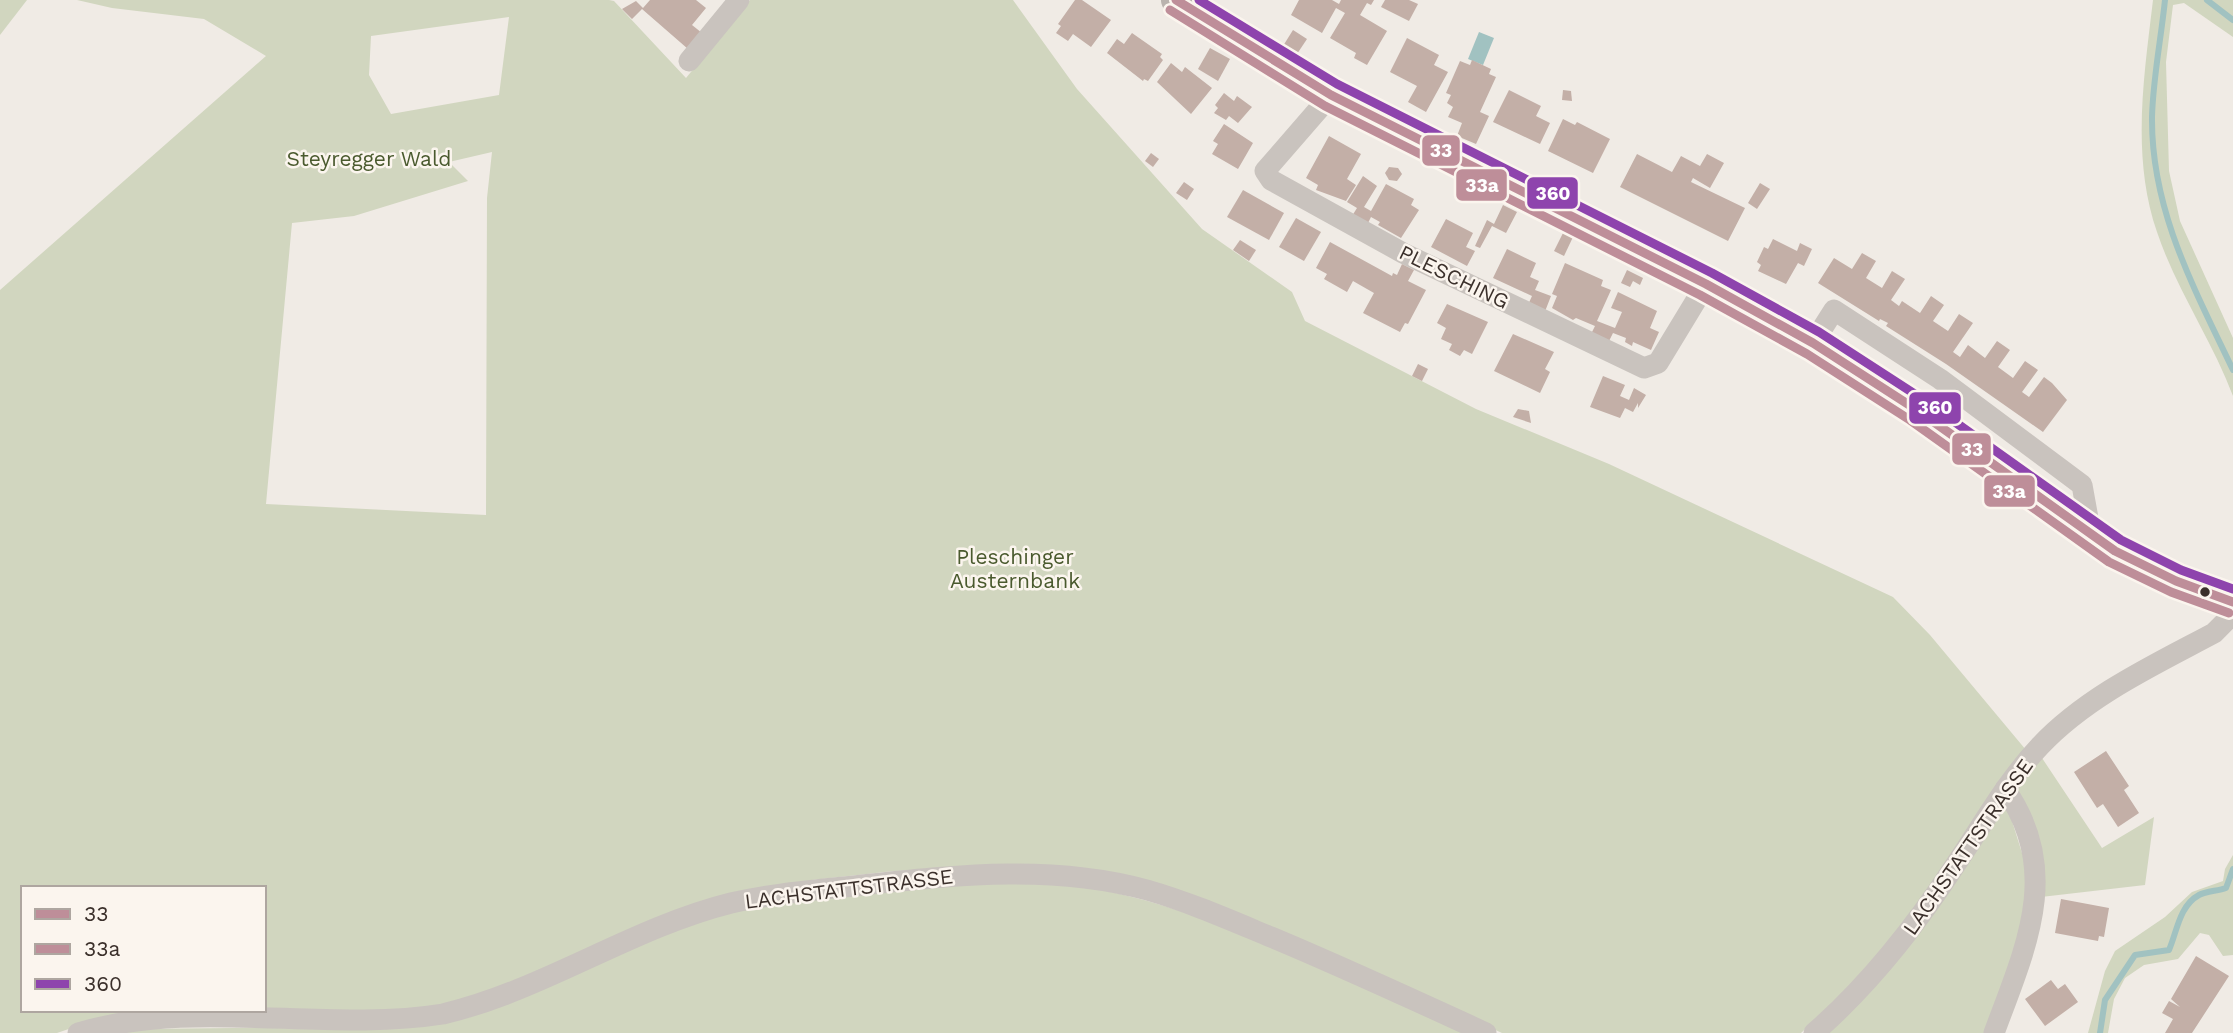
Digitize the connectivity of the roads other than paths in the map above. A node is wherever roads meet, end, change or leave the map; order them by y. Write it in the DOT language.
graph roads {
  1 [pos="738,0"];
  2 [pos="1176,0"];
  3 [pos="689,61"];
  4 [pos="1331,95"];
  5 [pos="1706,284"];
  6 [pos="1813,343"];
  7 [pos="2091,535"];
  8 [pos="2232,602"];
  9 [pos="2005,789"];
  10 [pos="78,1033"];
  11 [pos="1486,1033"];
  12 [pos="1814,1033"];
  13 [pos="1994,1033"];
  1 -- 3 [label="street"];
  2 -- 4 [label="main road"];
  4 -- 5 [label="main road"];
  4 -- 5 [label="street, PLESCHING"];
  5 -- 6 [label="main road"];
  6 -- 7 [label="main road"];
  6 -- 7 [label="street"];
  7 -- 8 [label="main road"];
  8 -- 9 [label="street, LACHSTATTSTRASSE"];
  9 -- 12 [label="street, LACHSTATTSTRASSE"];
  9 -- 13 [label="street"];
  10 -- 11 [label="street, LACHSTATTSTRASSE"];
}
